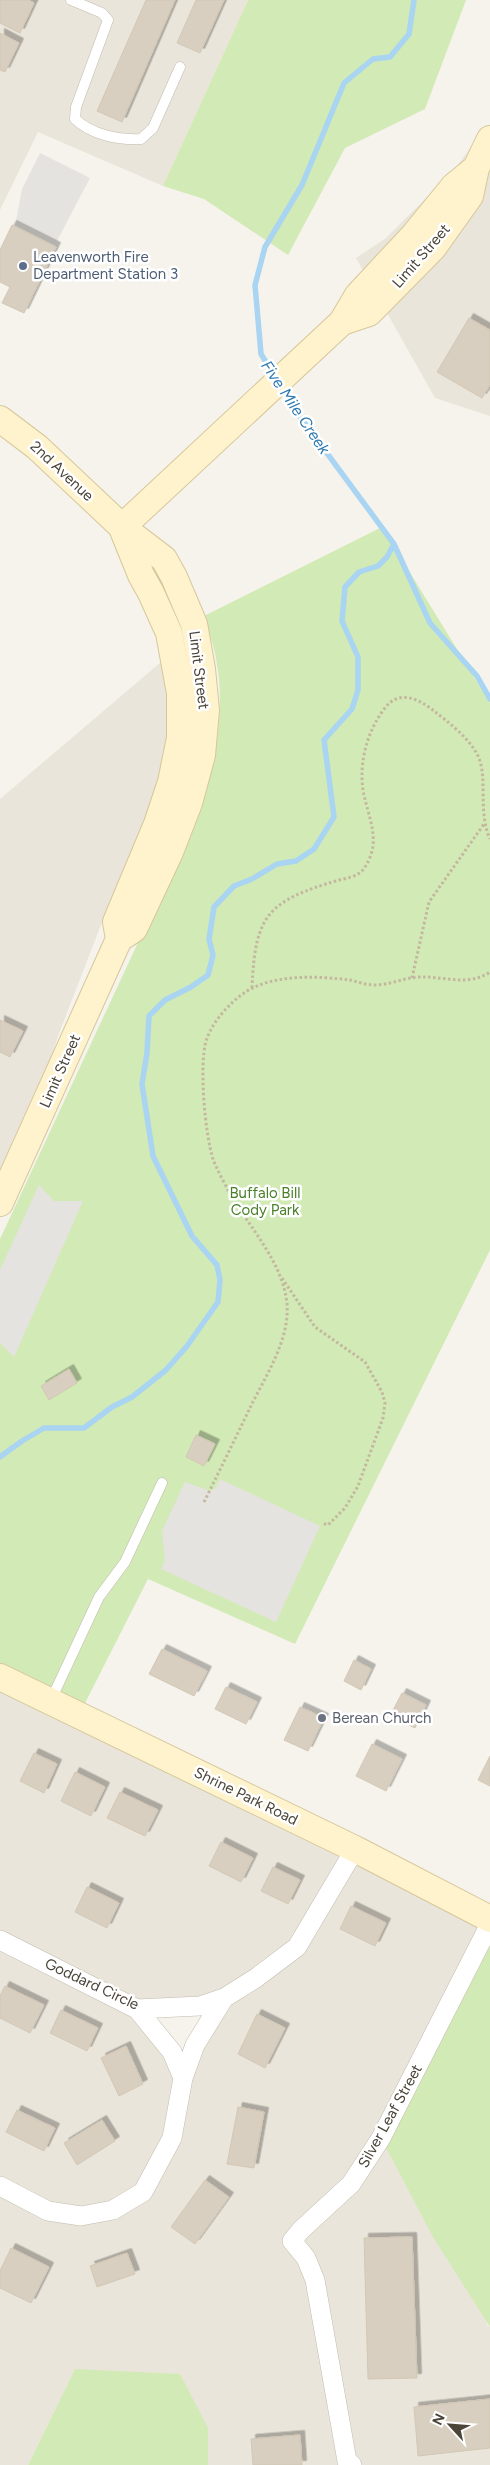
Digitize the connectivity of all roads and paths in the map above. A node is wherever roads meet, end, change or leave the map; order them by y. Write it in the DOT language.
graph roads {
  1 [pos="71,0"];
  2 [pos="180,67"];
  3 [pos="490,139"];
  4 [pos="0,419"];
  5 [pos="122,527"];
  6 [pos="484,824"];
  7 [pos="490,839"];
  8 [pos="490,972"];
  9 [pos="412,978"];
  10 [pos="252,989"];
  11 [pos="0,1203"];
  12 [pos="279,1273"];
  13 [pos="162,1483"];
  14 [pos="204,1502"];
  15 [pos="322,1523"];
  16 [pos="0,1677"];
  17 [pos="50,1701"];
  18 [pos="355,1849"];
  19 [pos="490,1919"];
  20 [pos="490,1924"];
  21 [pos="0,1940"];
  22 [pos="224,1998"];
  23 [pos="137,2009"];
  24 [pos="183,2078"];
  25 [pos="0,2186"];
  26 [pos="352,2465"];
  1 -- 2 [label="lane"];
  3 -- 5 [label="street, Limit Street"];
  4 -- 5 [label="street, 2nd Avenue"];
  5 -- 11 [label="street, Limit Street"];
  6 -- 7 [label="path"];
  6 -- 9 [label="path"];
  6 -- 10 [label="path"];
  8 -- 9 [label="path"];
  9 -- 10 [label="path"];
  10 -- 12 [label="path"];
  12 -- 14 [label="path"];
  12 -- 15 [label="path"];
  13 -- 17 [label="lane"];
  16 -- 17 [label="street, Shrine Park Road"];
  17 -- 18 [label="street, Shrine Park Road"];
  18 -- 19 [label="street, Shrine Park Road"];
  18 -- 22 [label="street, Goddard Circle"];
  20 -- 26 [label="street, Silver Leaf Street"];
  21 -- 23 [label="street, Goddard Circle"];
  22 -- 23 [label="street, Goddard Circle"];
  22 -- 24 [label="street"];
  23 -- 24 [label="street"];
  24 -- 25 [label="street"];
}
